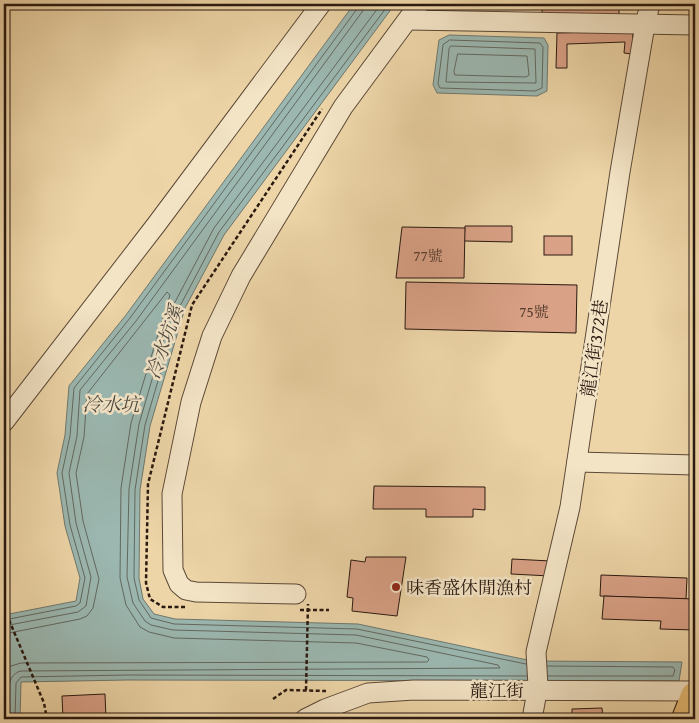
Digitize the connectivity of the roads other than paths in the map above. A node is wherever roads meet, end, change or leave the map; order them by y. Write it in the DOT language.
graph roads {
  1 [pos="321,4"];
  2 [pos="419,4"];
  3 [pos="650,4"];
  4 [pos="409,20"];
  5 [pos="695,24"];
  6 [pos="645,25"];
  7 [pos="4,422"];
  8 [pos="577,462"];
  9 [pos="695,465"];
  10 [pos="295,602"];
  11 [pos="537,688"];
  12 [pos="695,691"];
  13 [pos="695,696"];
  14 [pos="305,719"];
  15 [pos="532,719"];
  16 [pos="686,719"];
  1 -- 7 [label="street"];
  2 -- 4 [label="street"];
  3 -- 6 [label="street, 龍江街372巷"];
  4 -- 6 [label="street"];
  4 -- 10 [label="street"];
  5 -- 6 [label="street"];
  6 -- 8 [label="street, 龍江街372巷"];
  8 -- 9 [label="street"];
  8 -- 11 [label="street, 龍江街372巷"];
  11 -- 12 [label="street, 龍江街"];
  11 -- 14 [label="street, 龍江街"];
  11 -- 15 [label="street, 龍江街372巷"];
  13 -- 16 [label="highway"];
}
